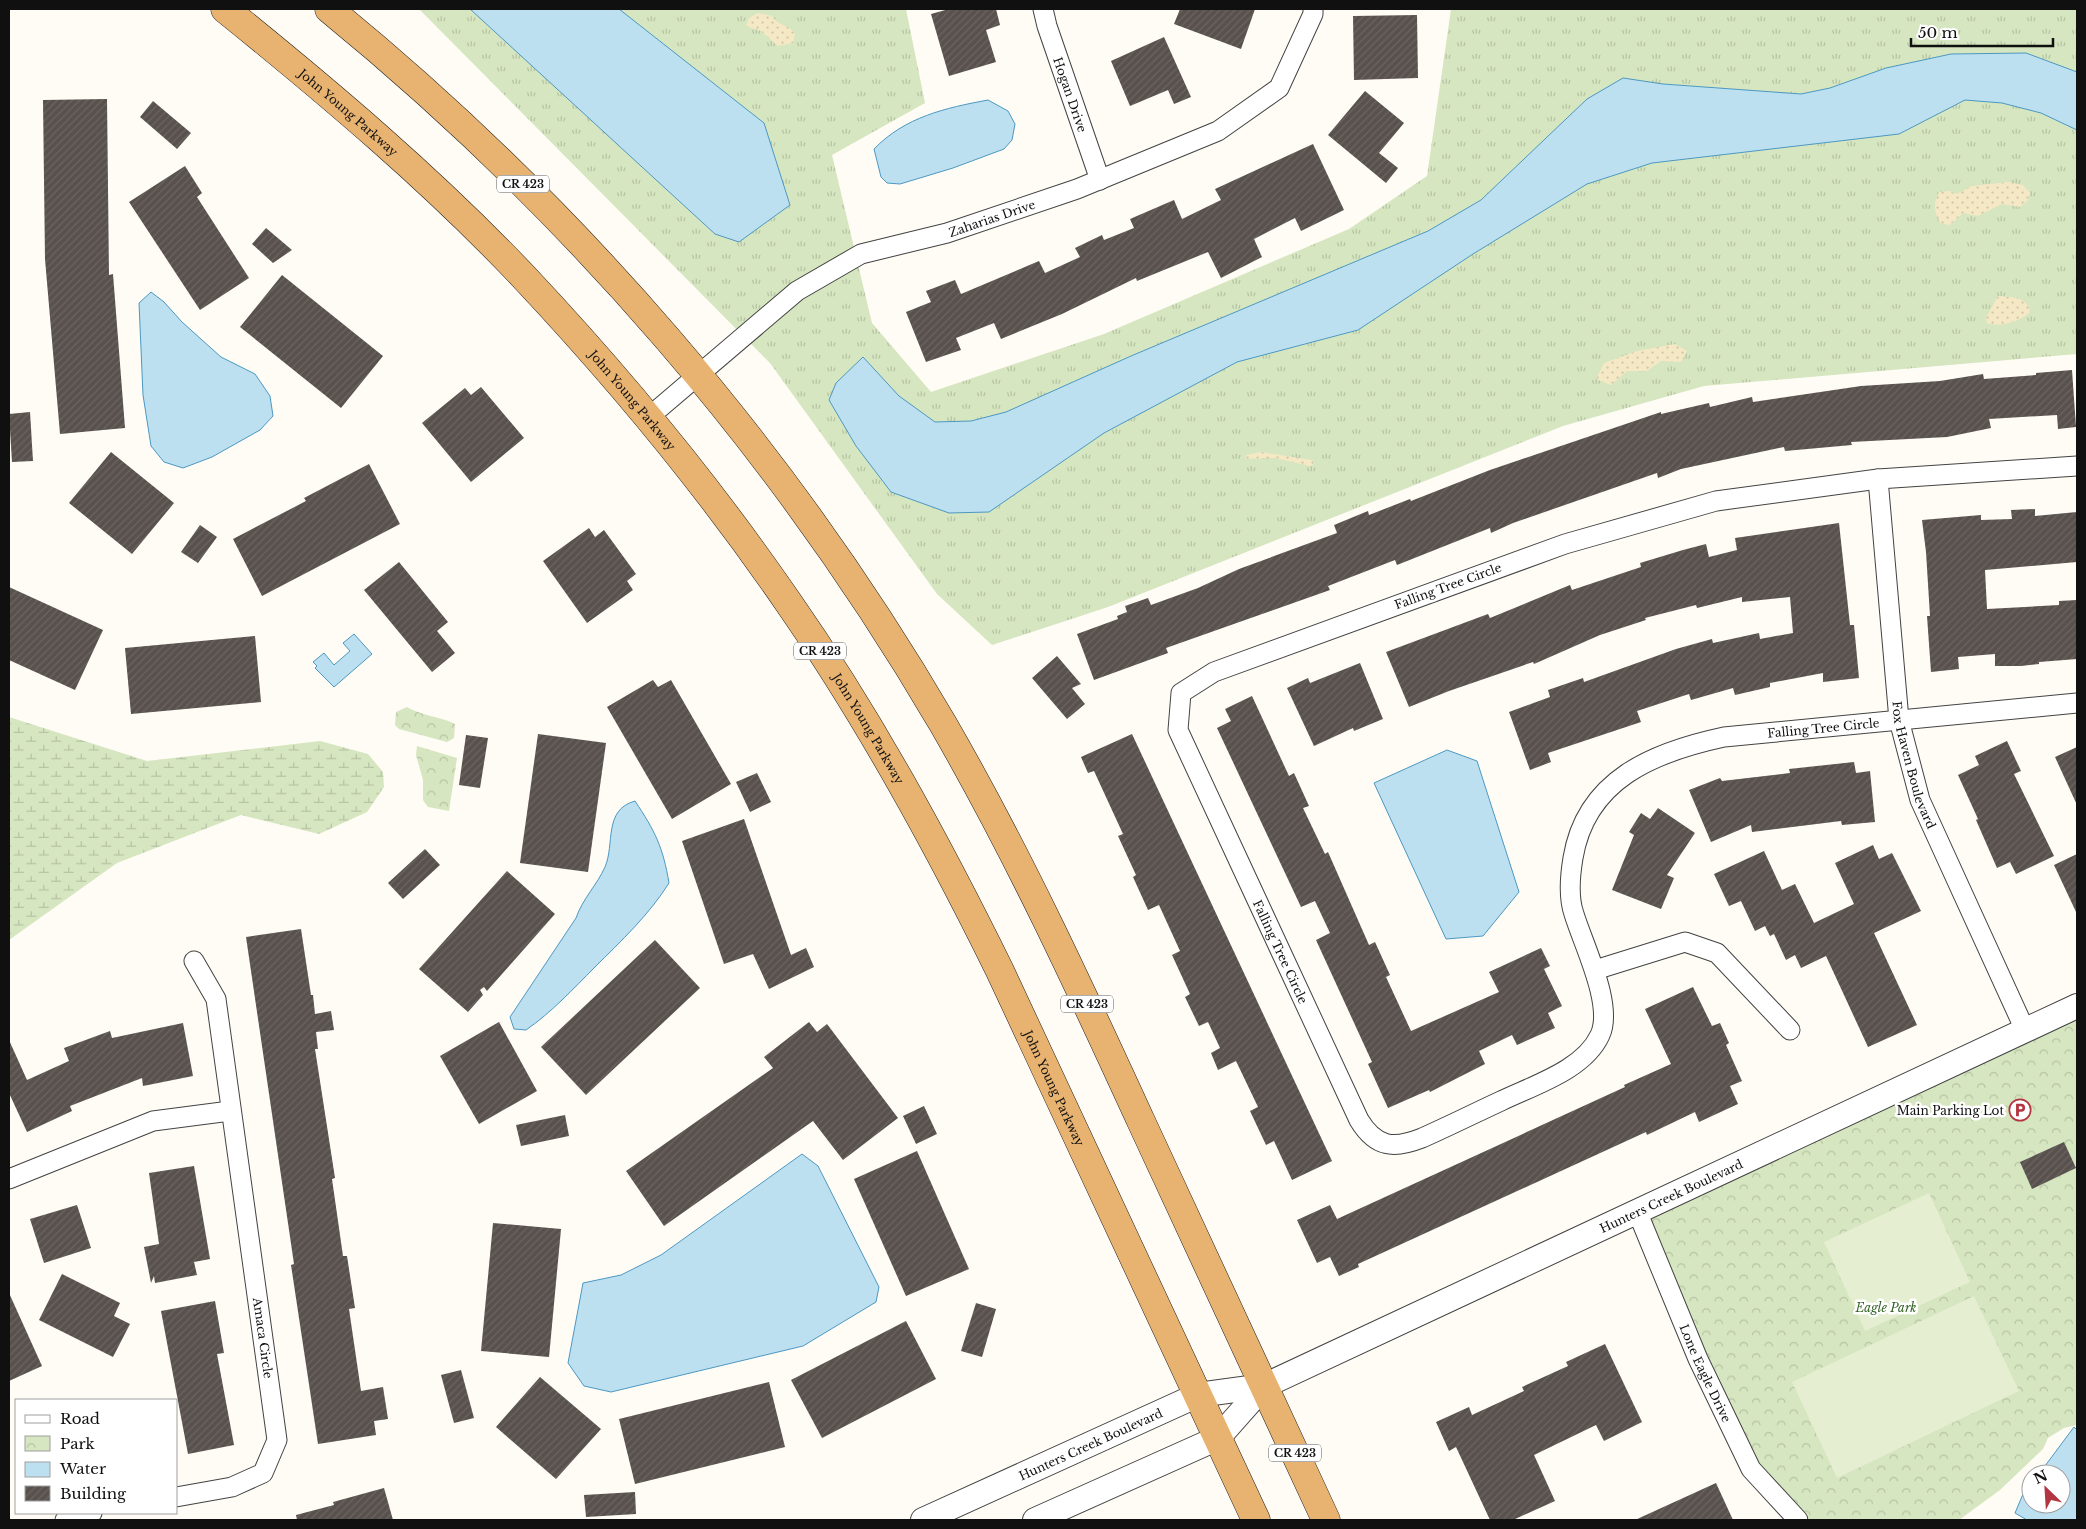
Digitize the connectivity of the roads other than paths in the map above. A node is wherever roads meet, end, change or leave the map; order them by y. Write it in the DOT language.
graph roads {
  1 [pos="225,9"];
  2 [pos="329,9"];
  3 [pos="1043,9"];
  4 [pos="1313,9"];
  5 [pos="1100,180"];
  6 [pos="700,376"];
  7 [pos="649,417"];
  8 [pos="2077,466"];
  9 [pos="1878,479"];
  10 [pos="2077,704"];
  11 [pos="1899,720"];
  12 [pos="194,960"];
  13 [pos="1595,970"];
  14 [pos="2077,1006"];
  15 [pos="1790,1030"];
  16 [pos="2024,1030"];
  17 [pos="230,1111"];
  18 [pos="9,1179"];
  19 [pos="1637,1211"];
  20 [pos="1264,1386"];
  21 [pos="1198,1395"];
  22 [pos="1218,1438"];
  23 [pos="178,1497"];
  24 [pos="88,1514"];
  25 [pos="65,1520"];
  26 [pos="923,1520"];
  27 [pos="1035,1520"];
  28 [pos="1256,1520"];
  29 [pos="1326,1520"];
  30 [pos="1798,1520"];
  1 -- 7 [label="highway, John Young Parkway / CR 423"];
  2 -- 6 [label="highway, CR 423"];
  3 -- 5 [label="street, Hogan Drive"];
  4 -- 5 [label="street, Zaharias Drive"];
  5 -- 6 [label="street, Zaharias Drive"];
  6 -- 7 [label="street, Zaharias Drive"];
  6 -- 20 [label="highway, CR 423"];
  7 -- 21 [label="highway, John Young Parkway / CR 423"];
  8 -- 9 [label="street, Falling Tree Circle"];
  9 -- 11 [label="street, Fox Haven Boulevard"];
  9 -- 13 [label="street, Falling Tree Circle"];
  10 -- 11 [label="street, Falling Tree Circle"];
  11 -- 13 [label="street, Falling Tree Circle"];
  11 -- 16 [label="street, Fox Haven Boulevard"];
  12 -- 17 [label="street, Amaca Circle"];
  13 -- 15 [label="street"];
  14 -- 16 [label="street, Hunters Creek Boulevard"];
  16 -- 19 [label="street, Hunters Creek Boulevard"];
  17 -- 18 [label="street"];
  17 -- 23 [label="street, Amaca Circle"];
  19 -- 20 [label="street, Hunters Creek Boulevard"];
  19 -- 30 [label="street, Lone Eagle Drive"];
  20 -- 21 [label="street, Hunters Creek Boulevard"];
  20 -- 22 [label="street, Hunters Creek Boulevard"];
  20 -- 29 [label="highway, CR 423"];
  21 -- 22 [label="highway, John Young Parkway / CR 423"];
  21 -- 26 [label="street, Hunters Creek Boulevard"];
  22 -- 27 [label="street, Hunters Creek Boulevard"];
  22 -- 28 [label="highway, John Young Parkway / CR 423"];
  24 -- 25 [label="street"];
}
